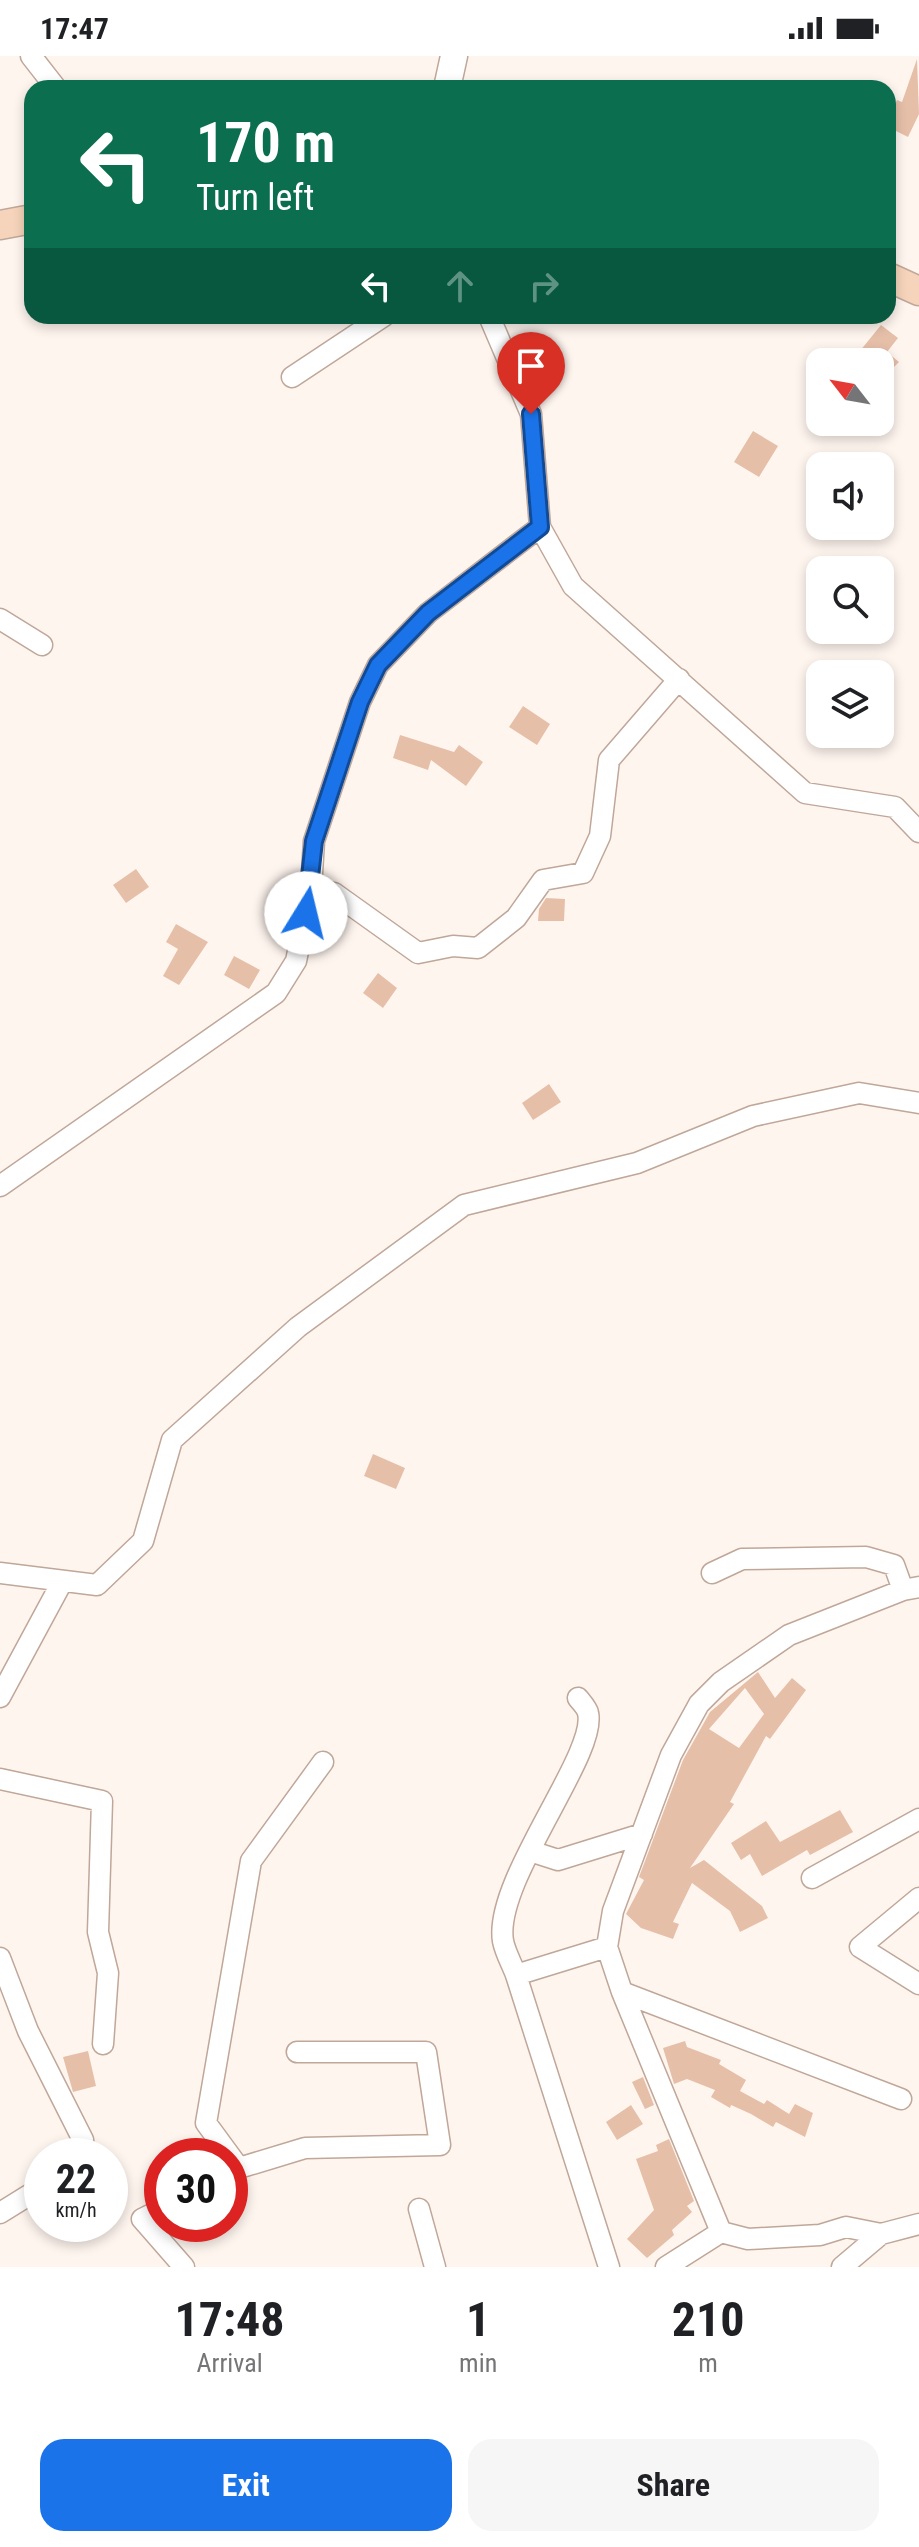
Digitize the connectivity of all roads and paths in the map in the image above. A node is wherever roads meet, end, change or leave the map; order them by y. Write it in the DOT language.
graph roads {
  1 [pos="31,56"];
  2 [pos="454,56"];
  3 [pos="50,80"];
  4 [pos="449,80"];
  5 [pos="24,220"];
  6 [pos="0,225"];
  7 [pos="896,281"];
  8 [pos="919,291"];
  9 [pos="372,324"];
  10 [pos="492,324"];
  11 [pos="292,377"];
  12 [pos="540,527"];
  13 [pos="0,619"];
  14 [pos="42,645"];
  15 [pos="679,679"];
  16 [pos="919,832"];
  17 [pos="311,889"];
  18 [pos="919,1103"];
  19 [pos="0,1186"];
  20 [pos="0,1573"];
  21 [pos="712,1573"];
  22 [pos="62,1582"];
  23 [pos="911,1588"];
  24 [pos="0,1697"];
  25 [pos="578,1698"];
  26 [pos="323,1762"];
  27 [pos="0,1779"];
  28 [pos="919,1819"];
  29 [pos="642,1834"];
  30 [pos="530,1851"];
  31 [pos="812,1878"];
  32 [pos="919,1898"];
  33 [pos="607,1947"];
  34 [pos="0,1958"];
  35 [pos="516,1975"];
  36 [pos="919,1984"];
  37 [pos="622,1992"];
  38 [pos="103,2044"];
  39 [pos="297,2052"];
  40 [pos="901,2099"];
  41 [pos="82,2138"];
  42 [pos="215,2138"];
  43 [pos="248,2166"];
  44 [pos="24,2198"];
  45 [pos="419,2209"];
  46 [pos="0,2213"];
  47 [pos="919,2224"];
  48 [pos="721,2232"];
  49 [pos="881,2234"];
  50 [pos="162,2242"];
  51 [pos="184,2267"];
  52 [pos="435,2267"];
  53 [pos="609,2267"];
  54 [pos="666,2267"];
  55 [pos="842,2267"];
  1 -- 3 [label="street"];
  2 -- 4 [label="street"];
  5 -- 6 [label="main road"];
  7 -- 8 [label="main road"];
  9 -- 11 [label="street"];
  10 -- 12 [label="street"];
  12 -- 15 [label="street"];
  12 -- 17 [label="street"];
  13 -- 14 [label="street"];
  15 -- 16 [label="street"];
  15 -- 17 [label="street"];
  17 -- 19 [label="street"];
  18 -- 22 [label="street"];
  20 -- 22 [label="street"];
  21 -- 23 [label="street"];
  22 -- 24 [label="street"];
  23 -- 29 [label="street"];
  25 -- 30 [label="street"];
  26 -- 42 [label="street"];
  27 -- 38 [label="street"];
  28 -- 31 [label="street"];
  29 -- 30 [label="street"];
  29 -- 33 [label="street"];
  30 -- 35 [label="street"];
  32 -- 36 [label="street"];
  33 -- 35 [label="street"];
  33 -- 37 [label="street"];
  34 -- 41 [label="street"];
  35 -- 53 [label="street"];
  37 -- 40 [label="street"];
  37 -- 48 [label="street"];
  39 -- 43 [label="street"];
  44 -- 46 [label="street"];
  45 -- 52 [label="street"];
  47 -- 49 [label="street"];
  48 -- 49 [label="street"];
  48 -- 54 [label="street"];
  49 -- 55 [label="street"];
  50 -- 51 [label="street"];
}
